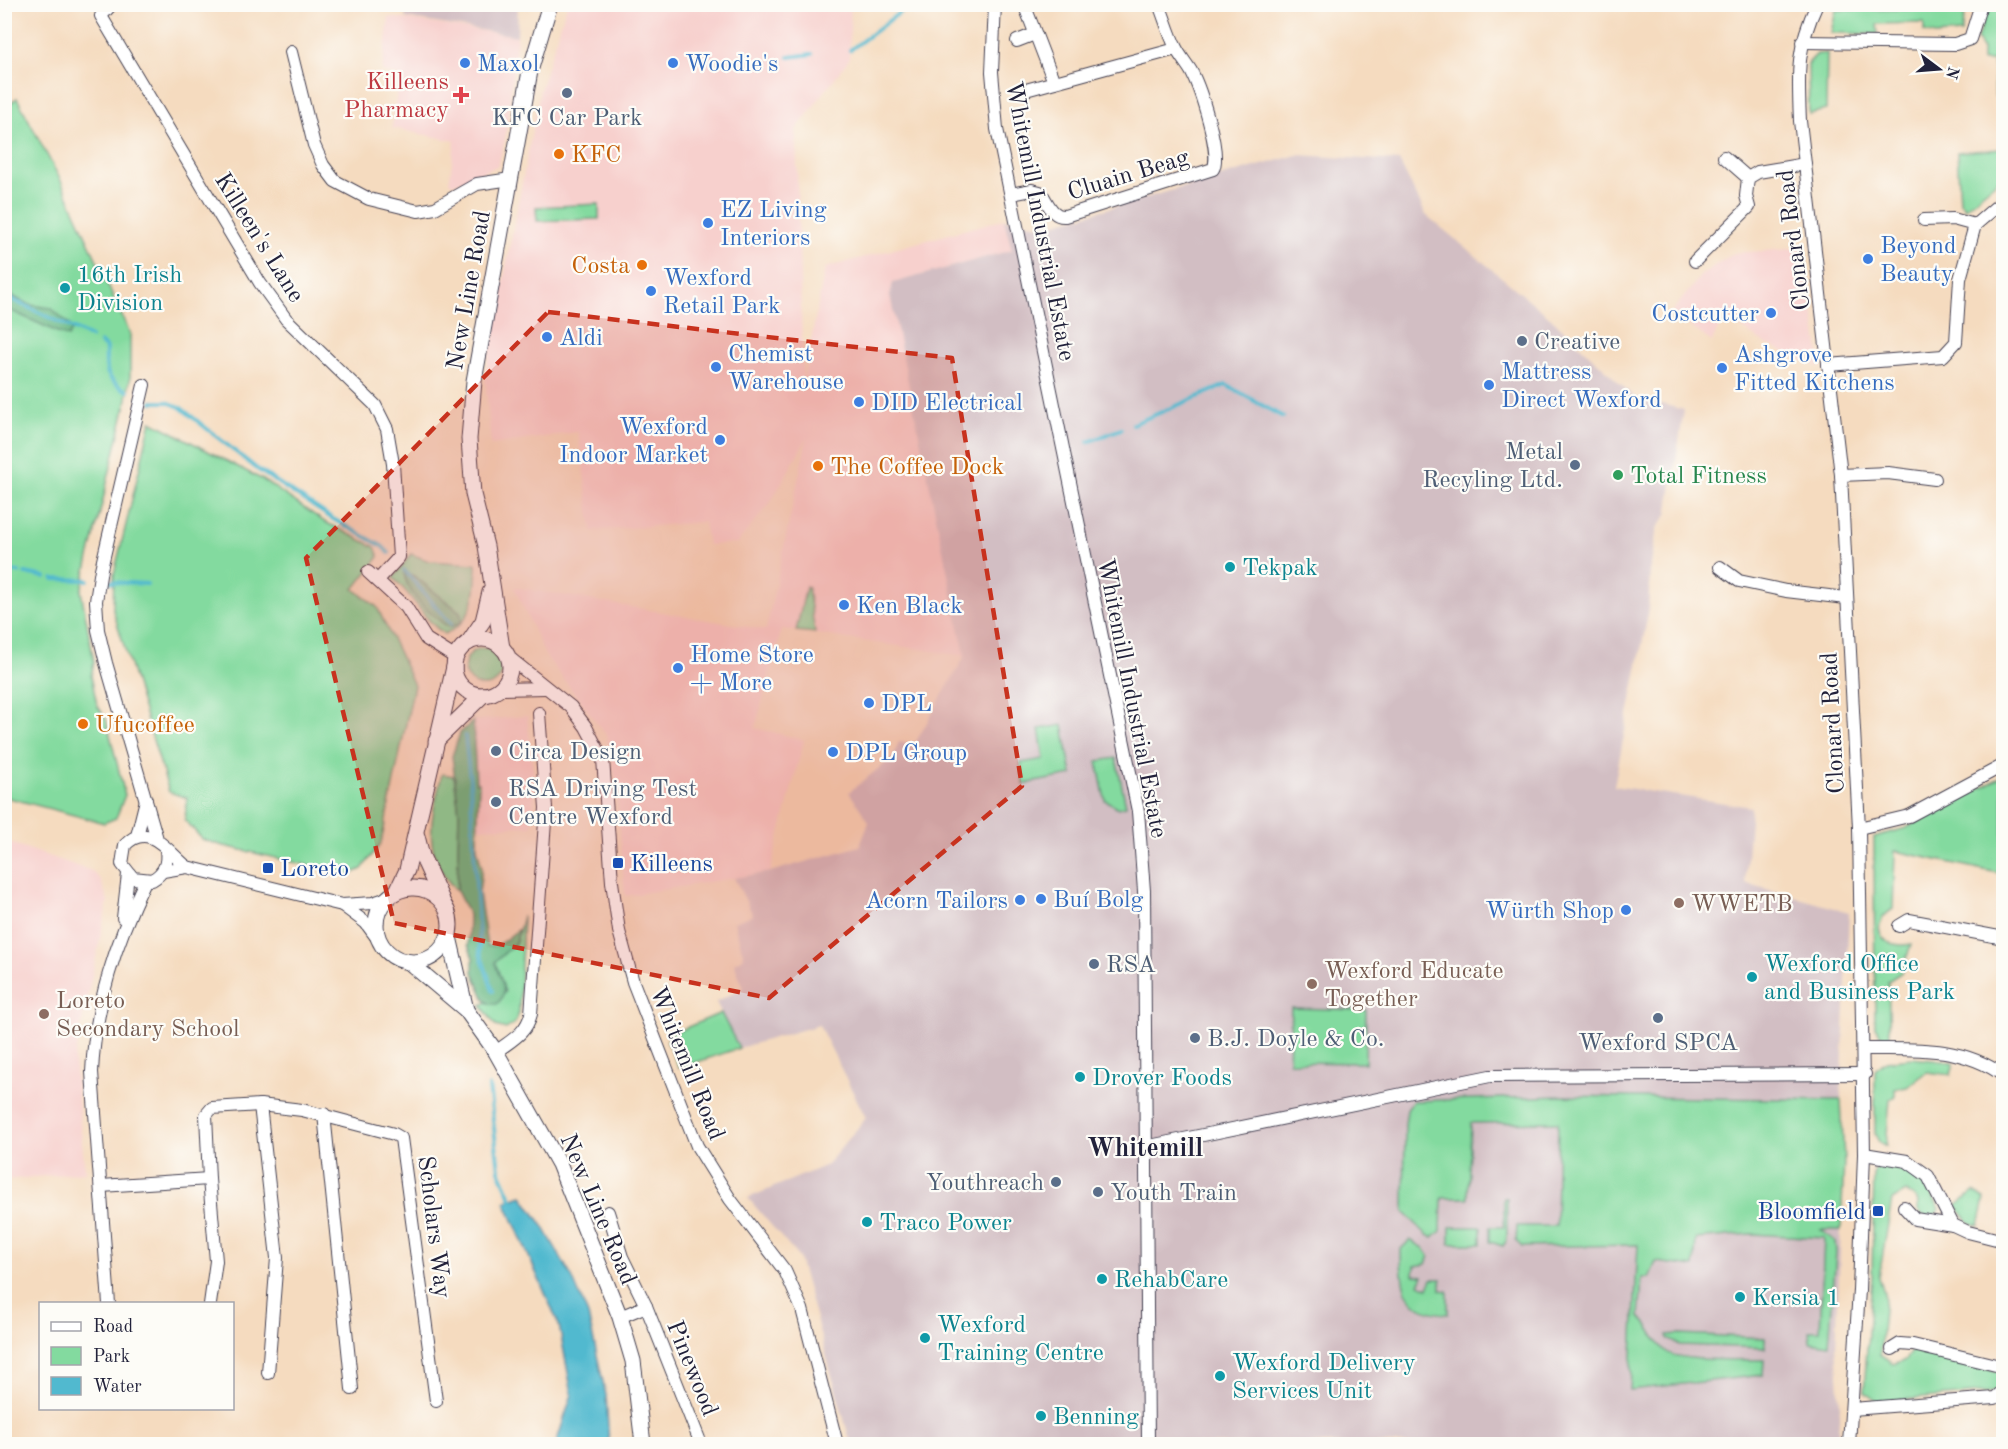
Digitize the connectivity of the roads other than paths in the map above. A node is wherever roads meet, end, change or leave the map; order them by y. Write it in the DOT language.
graph roads {
  1 [pos="112,4"];
  2 [pos="550,4"];
  3 [pos="995,4"];
  4 [pos="1024,4"];
  5 [pos="1159,4"];
  6 [pos="1818,4"];
  7 [pos="1981,4"];
  8 [pos="1035,34"];
  9 [pos="1017,40"];
  10 [pos="1802,42"];
  11 [pos="1176,49"];
  12 [pos="291,52"];
  13 [pos="1054,82"];
  14 [pos="1022,91"];
  15 [pos="1724,157"];
  16 [pos="1805,164"];
  17 [pos="1748,178"];
  18 [pos="511,179"];
  19 [pos="1011,194"];
  20 [pos="2004,200"];
  21 [pos="1924,220"];
  22 [pos="1975,225"];
  23 [pos="1695,261"];
  24 [pos="1828,365"];
  25 [pos="144,386"];
  26 [pos="1841,475"];
  27 [pos="1935,479"];
  28 [pos="1720,567"];
  29 [pos="492,586"];
  30 [pos="1846,598"];
  31 [pos="468,643"];
  32 [pos="505,652"];
  33 [pos="455,662"];
  34 [pos="546,688"];
  35 [pos="500,689"];
  36 [pos="483,695"];
  37 [pos="539,713"];
  38 [pos="436,741"];
  39 [pos="2004,765"];
  40 [pos="146,800"];
  41 [pos="1860,828"];
  42 [pos="417,832"];
  43 [pos="136,836"];
  44 [pos="158,839"];
  45 [pos="166,850"];
  46 [pos="187,867"];
  47 [pos="163,871"];
  48 [pos="128,874"];
  49 [pos="145,881"];
  50 [pos="392,894"];
  51 [pos="442,900"];
  52 [pos="342,905"];
  53 [pos="1899,926"];
  54 [pos="122,930"];
  55 [pos="449,937"];
  56 [pos="2004,938"];
  57 [pos="380,942"];
  58 [pos="409,962"];
  59 [pos="466,1010"];
  60 [pos="1863,1049"];
  61 [pos="496,1052"];
  62 [pos="1865,1074"];
  63 [pos="2004,1076"];
  64 [pos="260,1105"];
  65 [pos="324,1114"];
  66 [pos="1145,1147"];
  67 [pos="1864,1154"];
  68 [pos="209,1179"];
  69 [pos="101,1186"];
  70 [pos="1904,1207"];
  71 [pos="608,1212"];
  72 [pos="1953,1225"];
  73 [pos="2004,1241"];
  74 [pos="109,1302"];
  75 [pos="210,1302"];
  76 [pos="646,1306"];
  77 [pos="620,1317"];
  78 [pos="1892,1349"];
  79 [pos="2004,1367"];
  80 [pos="268,1373"];
  81 [pos="352,1389"];
  82 [pos="2004,1390"];
  83 [pos="436,1401"];
  84 [pos="1852,1409"];
  85 [pos="643,1444"];
  86 [pos="701,1444"];
  87 [pos="837,1444"];
  88 [pos="1148,1444"];
  89 [pos="1849,1444"];
  1 -- 33 [label="street, Killeen's Lane"];
  2 -- 18 [label="main road, New Line Road"];
  3 -- 19 [label="street, Whitemill Industrial Estate"];
  4 -- 8 [label="street"];
  5 -- 11 [label="street, Cluain Beag"];
  6 -- 10 [label="street, Clonard Road"];
  7 -- 10 [label="street"];
  8 -- 9 [label="street"];
  8 -- 13 [label="street"];
  10 -- 16 [label="street, Clonard Road"];
  11 -- 13 [label="street"];
  11 -- 19 [label="street, Cluain Beag"];
  12 -- 18 [label="street"];
  13 -- 14 [label="street"];
  15 -- 17 [label="street"];
  16 -- 17 [label="street"];
  16 -- 24 [label="street, Clonard Road"];
  17 -- 23 [label="street"];
  18 -- 29 [label="main road, New Line Road"];
  19 -- 66 [label="street, Whitemill Industrial Estate"];
  20 -- 22 [label="street"];
  21 -- 22 [label="street"];
  22 -- 24 [label="street"];
  24 -- 26 [label="street, Clonard Road"];
  25 -- 40 [label="street"];
  26 -- 27 [label="street"];
  26 -- 30 [label="street, Clonard Road"];
  28 -- 30 [label="street"];
  29 -- 31 [label="main road, New Line Road"];
  29 -- 32 [label="main road, New Line Road"];
  30 -- 41 [label="street, Clonard Road"];
  31 -- 32 [label="main road"];
  31 -- 33 [label="main road"];
  32 -- 34 [label="street, Whitemill Road"];
  32 -- 35 [label="main road"];
  33 -- 36 [label="main road"];
  33 -- 38 [label="main road"];
  34 -- 35 [label="street"];
  34 -- 87 [label="street, Whitemill Road"];
  35 -- 36 [label="main road"];
  36 -- 38 [label="main road"];
  37 -- 61 [label="street"];
  38 -- 42 [label="main road"];
  39 -- 41 [label="street"];
  40 -- 43 [label="street"];
  40 -- 44 [label="street"];
  41 -- 60 [label="street, Clonard Road"];
  42 -- 50 [label="main road"];
  42 -- 51 [label="main road"];
  43 -- 44 [label="street"];
  43 -- 48 [label="street"];
  44 -- 45 [label="street"];
  45 -- 46 [label="street"];
  45 -- 47 [label="street"];
  46 -- 47 [label="street"];
  46 -- 52 [label="street"];
  47 -- 49 [label="street"];
  48 -- 49 [label="street"];
  48 -- 54 [label="street"];
  49 -- 54 [label="street"];
  50 -- 51 [label="main road"];
  50 -- 52 [label="street"];
  50 -- 57 [label="main road"];
  51 -- 55 [label="main road"];
  52 -- 57 [label="street"];
  53 -- 56 [label="street"];
  54 -- 69 [label="street"];
  55 -- 58 [label="main road"];
  55 -- 59 [label="main road, New Line Road"];
  57 -- 58 [label="main road"];
  58 -- 59 [label="main road, New Line Road"];
  59 -- 61 [label="main road, New Line Road"];
  60 -- 62 [label="street, Clonard Road"];
  60 -- 63 [label="street"];
  61 -- 77 [label="main road, New Line Road"];
  62 -- 66 [label="street"];
  62 -- 67 [label="street, Clonard Road"];
  64 -- 65 [label="street, Scholars Way"];
  64 -- 68 [label="street, Scholars Way"];
  64 -- 80 [label="street"];
  65 -- 81 [label="street"];
  65 -- 83 [label="street, Scholars Way"];
  66 -- 88 [label="street, Whitemill Industrial Estate"];
  67 -- 72 [label="street"];
  67 -- 84 [label="street, Clonard Road"];
  68 -- 69 [label="street"];
  68 -- 75 [label="street, Scholars Way"];
  69 -- 74 [label="street"];
  70 -- 72 [label="street"];
  71 -- 76 [label="street, Pinewood"];
  72 -- 73 [label="street"];
  76 -- 77 [label="street, Pinewood"];
  76 -- 86 [label="street, Pinewood"];
  77 -- 85 [label="main road, New Line Road"];
  78 -- 79 [label="street"];
  82 -- 84 [label="street"];
  84 -- 89 [label="street, Clonard Road"];
}
